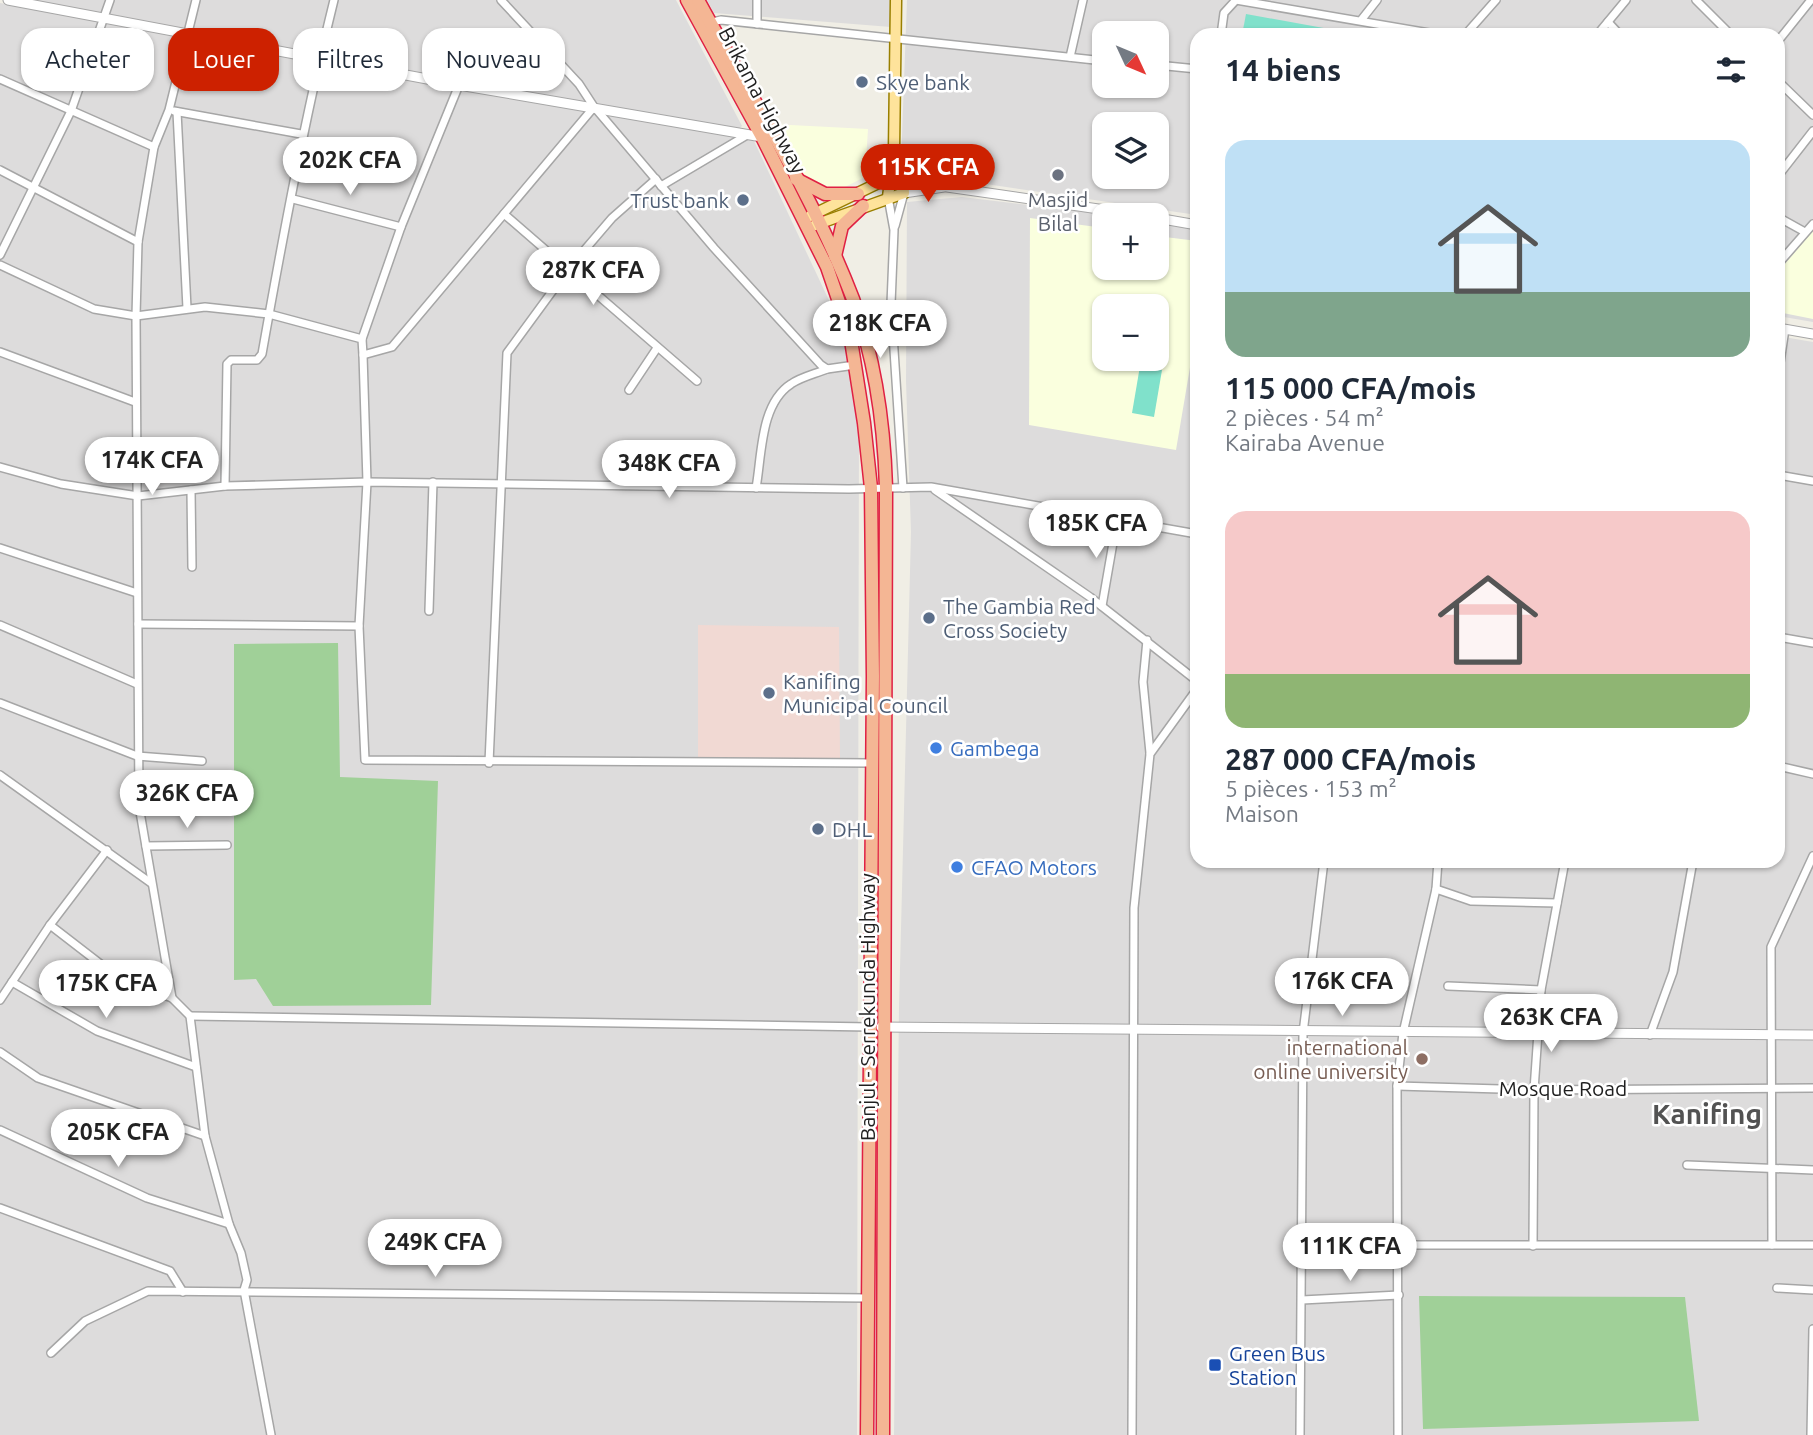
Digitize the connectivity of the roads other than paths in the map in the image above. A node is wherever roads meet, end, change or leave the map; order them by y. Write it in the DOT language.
graph roads {
  1 [pos="8,0"];
  2 [pos="110,0"];
  3 [pos="196,0"];
  4 [pos="334,0"];
  5 [pos="501,0"];
  6 [pos="687,0"];
  7 [pos="698,0"];
  8 [pos="757,0"];
  9 [pos="896,0"];
  10 [pos="1083,0"];
  11 [pos="1236,0"];
  12 [pos="1377,0"];
  13 [pos="1496,0"];
  14 [pos="1626,0"];
  15 [pos="1696,0"];
  16 [pos="1811,0"];
  17 [pos="105,18"];
  18 [pos="1362,19"];
  19 [pos="1608,22"];
  20 [pos="706,24"];
  21 [pos="757,24"];
  22 [pos="191,28"];
  23 [pos="327,28"];
  24 [pos="1222,28"];
  25 [pos="1406,28"];
  26 [pos="1471,28"];
  27 [pos="1603,28"];
  28 [pos="1614,28"];
  29 [pos="1724,28"];
  30 [pos="168,29"];
  31 [pos="1785,32"];
  32 [pos="897,37"];
  33 [pos="1070,57"];
  34 [pos="1092,60"];
  35 [pos="1169,66"];
  36 [pos="1190,68"];
  37 [pos="0,79"];
  38 [pos="1785,88"];
  39 [pos="177,91"];
  40 [pos="311,91"];
  41 [pos="456,91"];
  42 [pos="495,91"];
  43 [pos="594,107"];
  44 [pos="71,111"];
  45 [pos="173,111"];
  46 [pos="1813,115"];
  47 [pos="1813,131"];
  48 [pos="301,134"];
  49 [pos="747,134"];
  50 [pos="762,137"];
  51 [pos="154,148"];
  52 [pos="894,150"];
  53 [pos="1785,167"];
  54 [pos="0,170"];
  55 [pos="903,174"];
  56 [pos="889,177"];
  57 [pos="796,179"];
  58 [pos="658,182"];
  59 [pos="947,187"];
  60 [pos="35,188"];
  61 [pos="904,193"];
  62 [pos="888,197"];
  63 [pos="293,200"];
  64 [pos="860,200"];
  65 [pos="1092,208"];
  66 [pos="504,214"];
  67 [pos="1169,219"];
  68 [pos="812,221"];
  69 [pos="1190,221"];
  70 [pos="1785,221"];
  71 [pos="1813,224"];
  72 [pos="401,227"];
  73 [pos="894,230"];
  74 [pos="1805,232"];
  75 [pos="138,242"];
  76 [pos="0,255"];
  77 [pos="1785,256"];
  78 [pos="835,257"];
  79 [pos="0,265"];
  80 [pos="569,267"];
  81 [pos="187,308"];
  82 [pos="269,314"];
  83 [pos="136,316"];
  84 [pos="1785,329"];
  85 [pos="1813,334"];
  86 [pos="362,339"];
  87 [pos="657,348"];
  88 [pos="0,352"];
  89 [pos="363,355"];
  90 [pos="855,365"];
  91 [pos="827,369"];
  92 [pos="697,381"];
  93 [pos="629,390"];
  94 [pos="135,402"];
  95 [pos="0,467"];
  96 [pos="1785,476"];
  97 [pos="1813,481"];
  98 [pos="367,482"];
  99 [pos="433,482"];
  100 [pos="500,483"];
  101 [pos="225,486"];
  102 [pos="886,487"];
  103 [pos="931,487"];
  104 [pos="756,488"];
  105 [pos="871,488"];
  106 [pos="904,488"];
  107 [pos="191,489"];
  108 [pos="138,496"];
  109 [pos="1117,520"];
  110 [pos="1190,533"];
  111 [pos="0,548"];
  112 [pos="192,567"];
  113 [pos="137,593"];
  114 [pos="1102,606"];
  115 [pos="429,611"];
  116 [pos="138,624"];
  117 [pos="0,625"];
  118 [pos="359,626"];
  119 [pos="1785,638"];
  120 [pos="1147,640"];
  121 [pos="1813,643"];
  122 [pos="1190,675"];
  123 [pos="137,684"];
  124 [pos="1190,699"];
  125 [pos="0,703"];
  126 [pos="1150,754"];
  127 [pos="137,756"];
  128 [pos="202,761"];
  129 [pos="489,763"];
  130 [pos="871,763"];
  131 [pos="1785,768"];
  132 [pos="1813,774"];
  133 [pos="0,775"];
  134 [pos="227,845"];
  135 [pos="146,846"];
  136 [pos="107,850"];
  137 [pos="1813,856"];
  138 [pos="1323,868"];
  139 [pos="1437,868"];
  140 [pos="1564,868"];
  141 [pos="1692,868"];
  142 [pos="152,884"];
  143 [pos="1436,889"];
  144 [pos="1557,903"];
  145 [pos="50,925"];
  146 [pos="12,982"];
  147 [pos="1448,986"];
  148 [pos="1541,990"];
  149 [pos="172,998"];
  150 [pos="0,1000"];
  151 [pos="190,1016"];
  152 [pos="870,1027"];
  153 [pos="887,1027"];
  154 [pos="1136,1030"];
  155 [pos="1303,1032"];
  156 [pos="1402,1033"];
  157 [pos="1773,1034"];
  158 [pos="1539,1035"];
  159 [pos="1650,1035"];
  160 [pos="1813,1035"];
  161 [pos="0,1052"];
  162 [pos="196,1067"];
  163 [pos="1397,1086"];
  164 [pos="1774,1087"];
  165 [pos="1813,1088"];
  166 [pos="1534,1090"];
  167 [pos="0,1130"];
  168 [pos="205,1136"];
  169 [pos="1687,1165"];
  170 [pos="1772,1168"];
  171 [pos="1813,1170"];
  172 [pos="0,1208"];
  173 [pos="229,1224"];
  174 [pos="1400,1245"];
  175 [pos="1533,1245"];
  176 [pos="1772,1245"];
  177 [pos="1813,1245"];
  178 [pos="1777,1288"];
  179 [pos="244,1290"];
  180 [pos="1813,1290"];
  181 [pos="183,1292"];
  182 [pos="1399,1295"];
  183 [pos="867,1298"];
  184 [pos="1302,1300"];
  185 [pos="1813,1329"];
  186 [pos="51,1353"];
  187 [pos="1812,1418"];
  188 [pos="271,1435"];
  189 [pos="867,1435"];
  190 [pos="883,1435"];
  191 [pos="1132,1435"];
  192 [pos="1300,1435"];
  193 [pos="1398,1435"];
  194 [pos="1811,1435"];
  1 -- 17 [label="street"];
  2 -- 17 [label="street"];
  3 -- 22 [label="street"];
  4 -- 23 [label="street"];
  5 -- 43 [label="street"];
  6 -- 20 [label="highway, Brikama Highway"];
  7 -- 20 [label="highway, Brikama Highway"];
  8 -- 21 [label="street"];
  9 -- 32 [label="main road"];
  10 -- 33 [label="street"];
  11 -- 18 [label="street"];
  11 -- 24 [label="street"];
  12 -- 18 [label="street"];
  13 -- 26 [label="street"];
  14 -- 19 [label="street"];
  15 -- 29 [label="street"];
  16 -- 31 [label="street"];
  17 -- 30 [label="street"];
  17 -- 44 [label="street"];
  18 -- 25 [label="street"];
  19 -- 27 [label="street"];
  19 -- 28 [label="street"];
  20 -- 21 [label="street"];
  20 -- 50 [label="highway, Brikama Highway"];
  20 -- 57 [label="highway, Brikama Highway"];
  21 -- 32 [label="street"];
  32 -- 33 [label="street"];
  32 -- 52 [label="main road"];
  33 -- 34 [label="street"];
  35 -- 36 [label="street"];
  37 -- 44 [label="street"];
  38 -- 46 [label="street"];
  39 -- 45 [label="street"];
  40 -- 48 [label="street"];
  41 -- 72 [label="street"];
  42 -- 43 [label="street"];
  43 -- 49 [label="street"];
  43 -- 58 [label="street"];
  43 -- 66 [label="street"];
  44 -- 51 [label="street"];
  44 -- 60 [label="street"];
  45 -- 48 [label="street"];
  45 -- 51 [label="street"];
  45 -- 81 [label="street"];
  47 -- 53 [label="street"];
  48 -- 63 [label="street"];
  49 -- 50 [label="street"];
  49 -- 58 [label="street"];
  50 -- 68 [label="highway, Brikama Highway"];
  51 -- 75 [label="street"];
  52 -- 55 [label="main road"];
  52 -- 56 [label="main road"];
  54 -- 60 [label="street"];
  55 -- 56 [label="main road"];
  55 -- 59 [label="street"];
  55 -- 61 [label="main road"];
  56 -- 62 [label="main road"];
  56 -- 64 [label="main road"];
  57 -- 64 [label="highway"];
  57 -- 68 [label="highway, Brikama Highway"];
  58 -- 80 [label="street"];
  58 -- 91 [label="street"];
  59 -- 61 [label="street"];
  59 -- 65 [label="street"];
  60 -- 75 [label="street"];
  60 -- 76 [label="street"];
  61 -- 62 [label="main road"];
  61 -- 73 [label="street"];
  62 -- 64 [label="main road"];
  62 -- 73 [label="street"];
  63 -- 72 [label="street"];
  63 -- 82 [label="street"];
  64 -- 68 [label="main road"];
  64 -- 78 [label="highway"];
  66 -- 80 [label="street"];
  66 -- 89 [label="street"];
  67 -- 69 [label="street"];
  68 -- 78 [label="highway, Banjul - Serrekunda Highway"];
  68 -- 90 [label="highway, Banjul - Serrekunda Highway"];
  70 -- 74 [label="street"];
  71 -- 74 [label="street"];
  72 -- 86 [label="street"];
  73 -- 106 [label="street"];
  74 -- 77 [label="street"];
  75 -- 83 [label="street"];
  78 -- 102 [label="highway, Banjul - Serrekunda Highway"];
  79 -- 83 [label="street"];
  80 -- 87 [label="street"];
  80 -- 100 [label="street"];
  81 -- 82 [label="street"];
  81 -- 83 [label="street"];
  82 -- 86 [label="street"];
  82 -- 101 [label="street"];
  83 -- 94 [label="street"];
  84 -- 85 [label="street"];
  86 -- 89 [label="street"];
  87 -- 92 [label="street"];
  87 -- 93 [label="street"];
  88 -- 94 [label="street"];
  89 -- 98 [label="street"];
  90 -- 91 [label="street"];
  90 -- 105 [label="highway, Banjul - Serrekunda Highway"];
  91 -- 104 [label="street"];
  94 -- 108 [label="street"];
  95 -- 108 [label="street"];
  96 -- 97 [label="street"];
  98 -- 99 [label="street"];
  98 -- 101 [label="street"];
  98 -- 118 [label="street"];
  99 -- 100 [label="street"];
  99 -- 115 [label="street"];
  100 -- 104 [label="street"];
  100 -- 129 [label="street"];
  101 -- 107 [label="street"];
  102 -- 105 [label="street"];
  102 -- 106 [label="street"];
  102 -- 153 [label="highway, Banjul - Serrekunda Highway"];
  103 -- 106 [label="street"];
  103 -- 109 [label="street"];
  103 -- 114 [label="street"];
  104 -- 105 [label="street"];
  105 -- 130 [label="highway, Banjul - Serrekunda Highway"];
  107 -- 108 [label="street"];
  107 -- 112 [label="street"];
  108 -- 113 [label="street"];
  109 -- 110 [label="street"];
  109 -- 114 [label="street"];
  111 -- 113 [label="street"];
  113 -- 116 [label="street"];
  114 -- 120 [label="street"];
  116 -- 118 [label="street"];
  116 -- 123 [label="street"];
  117 -- 123 [label="street"];
  118 -- 129 [label="street"];
  119 -- 121 [label="street"];
  120 -- 122 [label="street"];
  120 -- 126 [label="street"];
  123 -- 127 [label="street"];
  124 -- 126 [label="street"];
  125 -- 127 [label="street"];
  126 -- 154 [label="street"];
  127 -- 128 [label="street"];
  127 -- 135 [label="street"];
  129 -- 130 [label="street"];
  130 -- 152 [label="highway, Banjul - Serrekunda Highway"];
  131 -- 132 [label="street"];
  133 -- 136 [label="street"];
  134 -- 135 [label="street"];
  135 -- 142 [label="street"];
  136 -- 142 [label="street"];
  136 -- 145 [label="street"];
  137 -- 157 [label="street"];
  138 -- 155 [label="street"];
  139 -- 143 [label="street"];
  140 -- 144 [label="street"];
  141 -- 159 [label="street"];
  142 -- 149 [label="street"];
  143 -- 144 [label="street"];
  143 -- 156 [label="street"];
  144 -- 148 [label="street"];
  145 -- 146 [label="street"];
  145 -- 149 [label="street"];
  146 -- 150 [label="street"];
  146 -- 162 [label="street"];
  147 -- 148 [label="street"];
  148 -- 158 [label="street"];
  149 -- 151 [label="street"];
  151 -- 152 [label="street"];
  151 -- 162 [label="street"];
  152 -- 153 [label="street"];
  152 -- 183 [label="highway, Banjul - Serrekunda Highway"];
  153 -- 154 [label="street"];
  153 -- 190 [label="highway, Banjul - Serrekunda Highway"];
  154 -- 155 [label="street"];
  154 -- 191 [label="street"];
  155 -- 156 [label="street"];
  155 -- 184 [label="street"];
  156 -- 158 [label="street"];
  156 -- 163 [label="street"];
  157 -- 159 [label="street"];
  157 -- 160 [label="street"];
  157 -- 164 [label="street"];
  158 -- 159 [label="street"];
  158 -- 166 [label="street"];
  161 -- 168 [label="street"];
  162 -- 168 [label="street"];
  163 -- 166 [label="street, Mosque Road"];
  163 -- 174 [label="street"];
  164 -- 165 [label="street, Mosque Road"];
  164 -- 166 [label="street, Mosque Road"];
  164 -- 170 [label="street"];
  166 -- 175 [label="street"];
  167 -- 173 [label="street"];
  168 -- 173 [label="street"];
  169 -- 170 [label="street"];
  170 -- 171 [label="street"];
  170 -- 176 [label="street"];
  172 -- 181 [label="street"];
  173 -- 179 [label="street"];
  174 -- 175 [label="street"];
  174 -- 182 [label="street"];
  175 -- 176 [label="street"];
  176 -- 177 [label="street"];
  178 -- 180 [label="street"];
  179 -- 181 [label="street"];
  179 -- 183 [label="street"];
  179 -- 188 [label="street"];
  181 -- 186 [label="street"];
  182 -- 184 [label="street"];
  182 -- 193 [label="street"];
  183 -- 189 [label="highway, Banjul - Serrekunda Highway"];
  184 -- 192 [label="street"];
  185 -- 187 [label="street"];
  187 -- 194 [label="street"];
}
